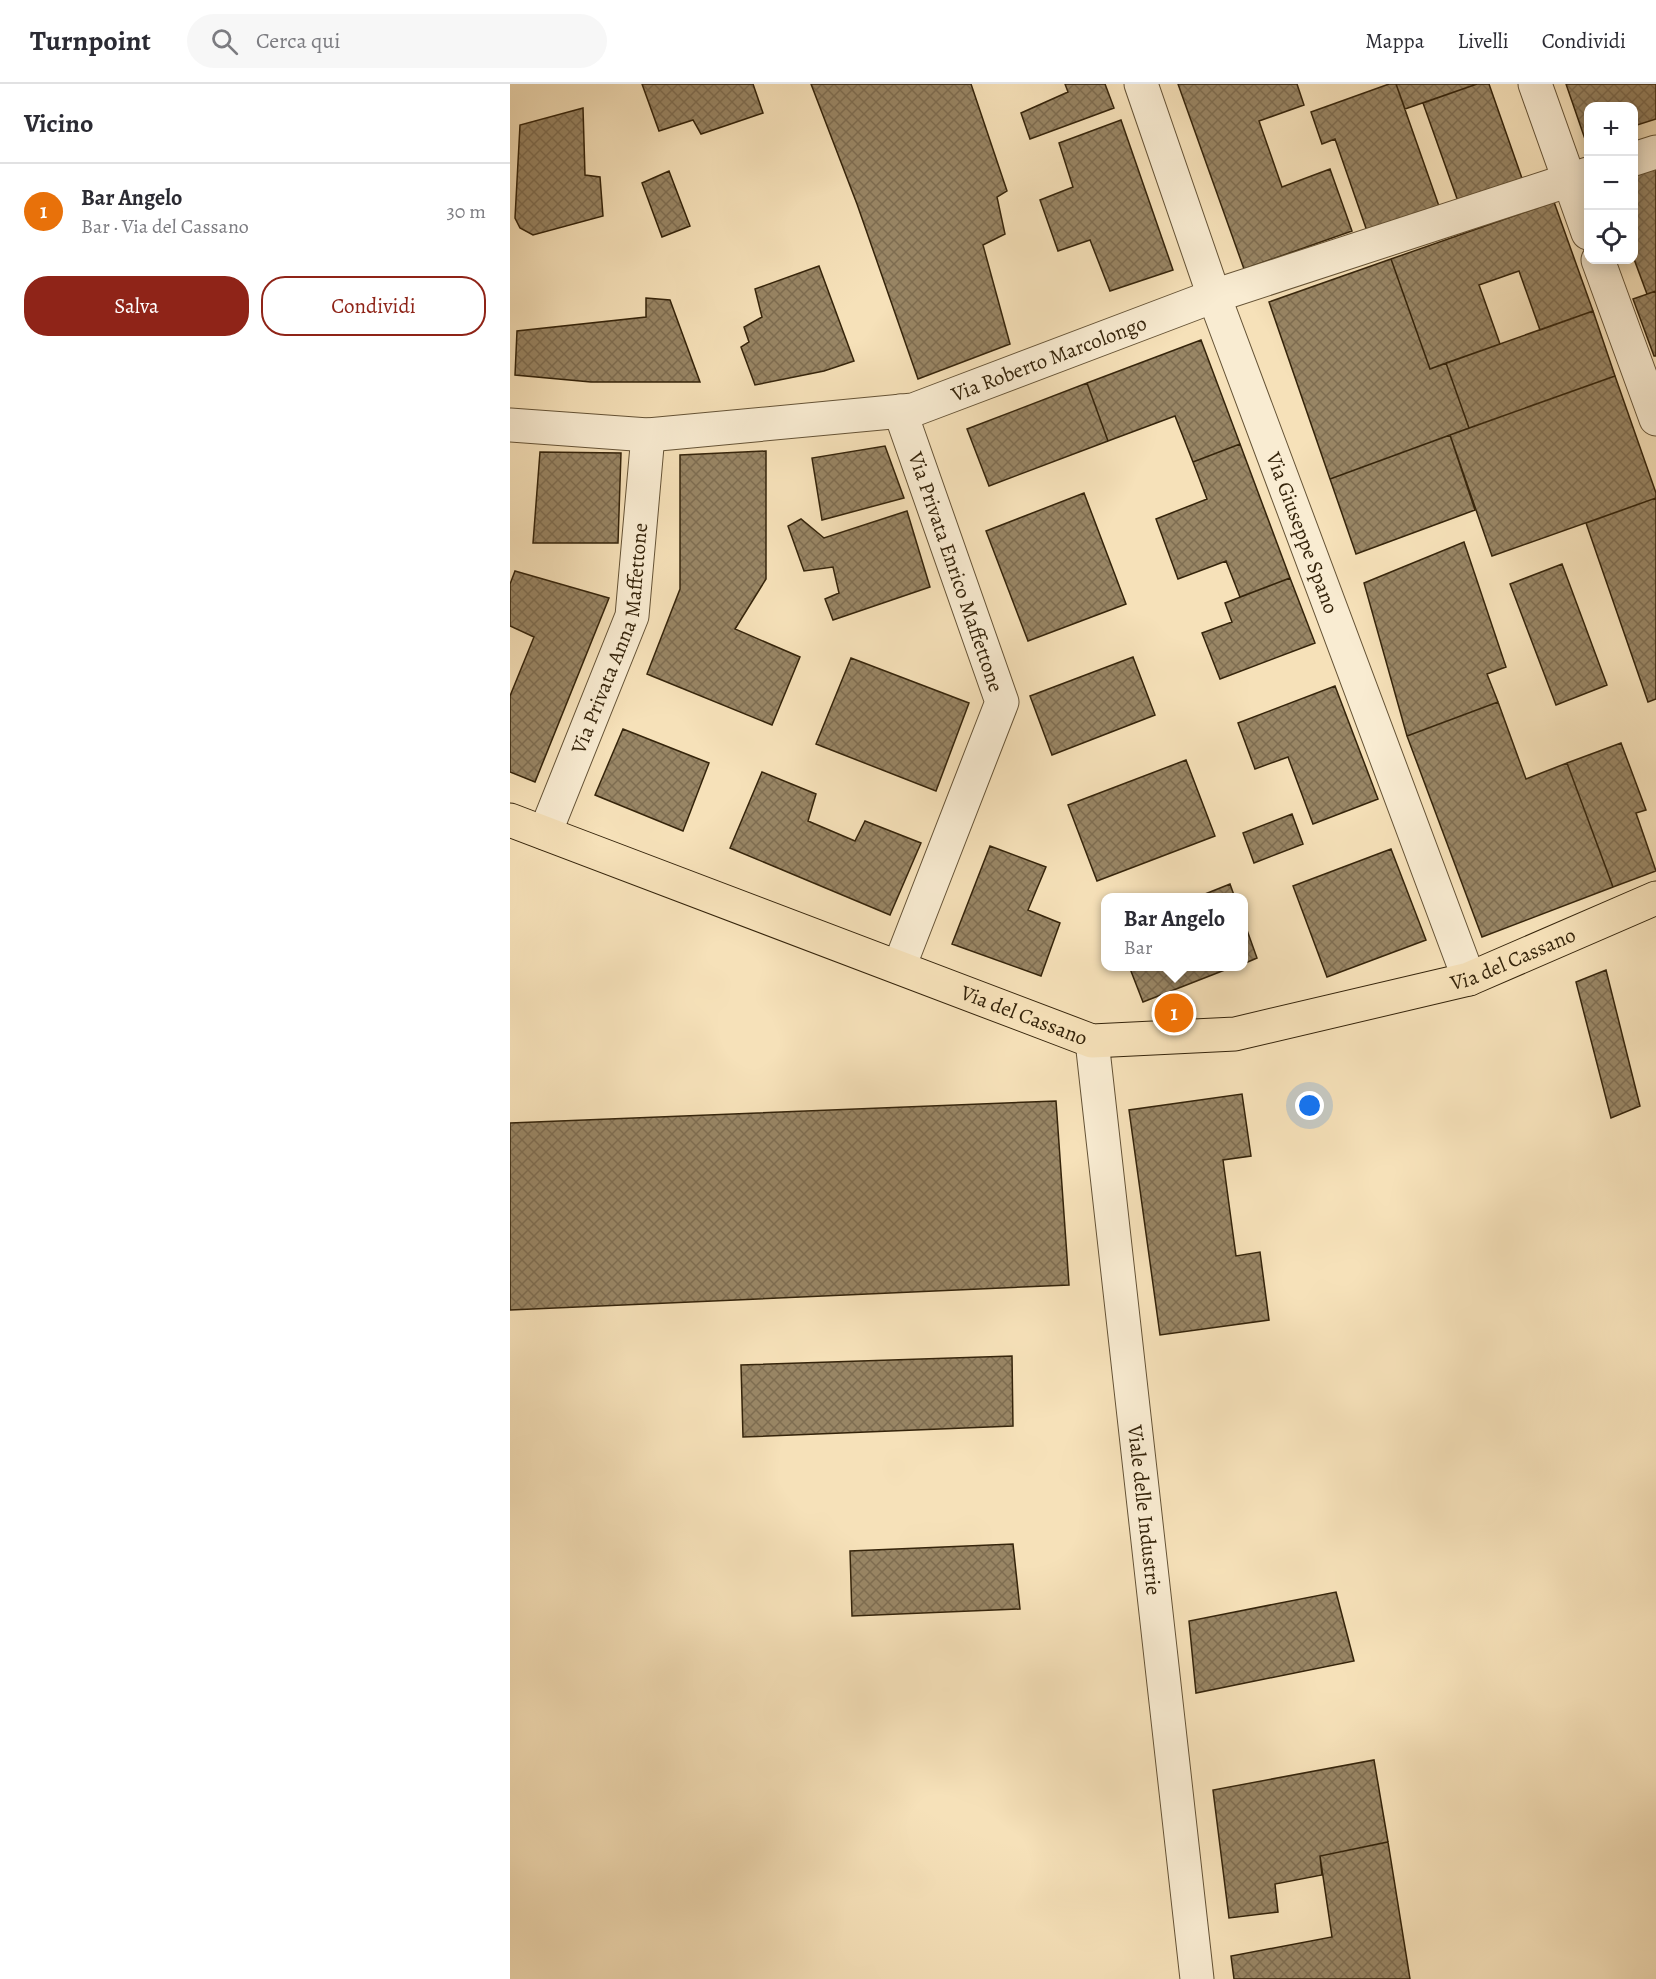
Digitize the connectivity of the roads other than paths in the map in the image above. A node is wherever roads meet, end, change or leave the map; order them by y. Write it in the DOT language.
graph roads {
  1 [pos="1141,84"];
  2 [pos="1535,84"];
  3 [pos="1656,152"];
  4 [pos="1638,158"];
  5 [pos="1579,177"];
  6 [pos="1584,210"];
  7 [pos="1599,264"];
  8 [pos="1214,296"];
  9 [pos="900,411"];
  10 [pos="1656,419"];
  11 [pos="510,425"];
  12 [pos="648,435"];
  13 [pos="510,820"];
  14 [pos="544,833"];
  15 [pos="1656,898"];
  16 [pos="898,967"];
  17 [pos="1469,979"];
  18 [pos="1092,1041"];
  19 [pos="1197,1979"];
  1 -- 8 [label="street, Via Giuseppe Spano"];
  2 -- 5 [label="street"];
  3 -- 4 [label="street"];
  5 -- 6 [label="street"];
  5 -- 8 [label="street, Via Roberto Marcolongo"];
  7 -- 10 [label="street"];
  8 -- 9 [label="street, Via Roberto Marcolongo"];
  8 -- 17 [label="street, Via Giuseppe Spano"];
  9 -- 12 [label="street, Via Roberto Marcolongo"];
  9 -- 16 [label="street, Via Privata Enrico Maffettone"];
  11 -- 12 [label="street, Via Roberto Marcolongo"];
  12 -- 14 [label="street, Via Privata Anna Maffettone"];
  13 -- 14 [label="main road, Via del Cassano"];
  14 -- 16 [label="main road, Via del Cassano"];
  15 -- 17 [label="main road, Via del Cassano"];
  16 -- 18 [label="main road, Via del Cassano"];
  17 -- 18 [label="main road, Via del Cassano"];
  18 -- 19 [label="street, Viale delle Industrie"];
}
